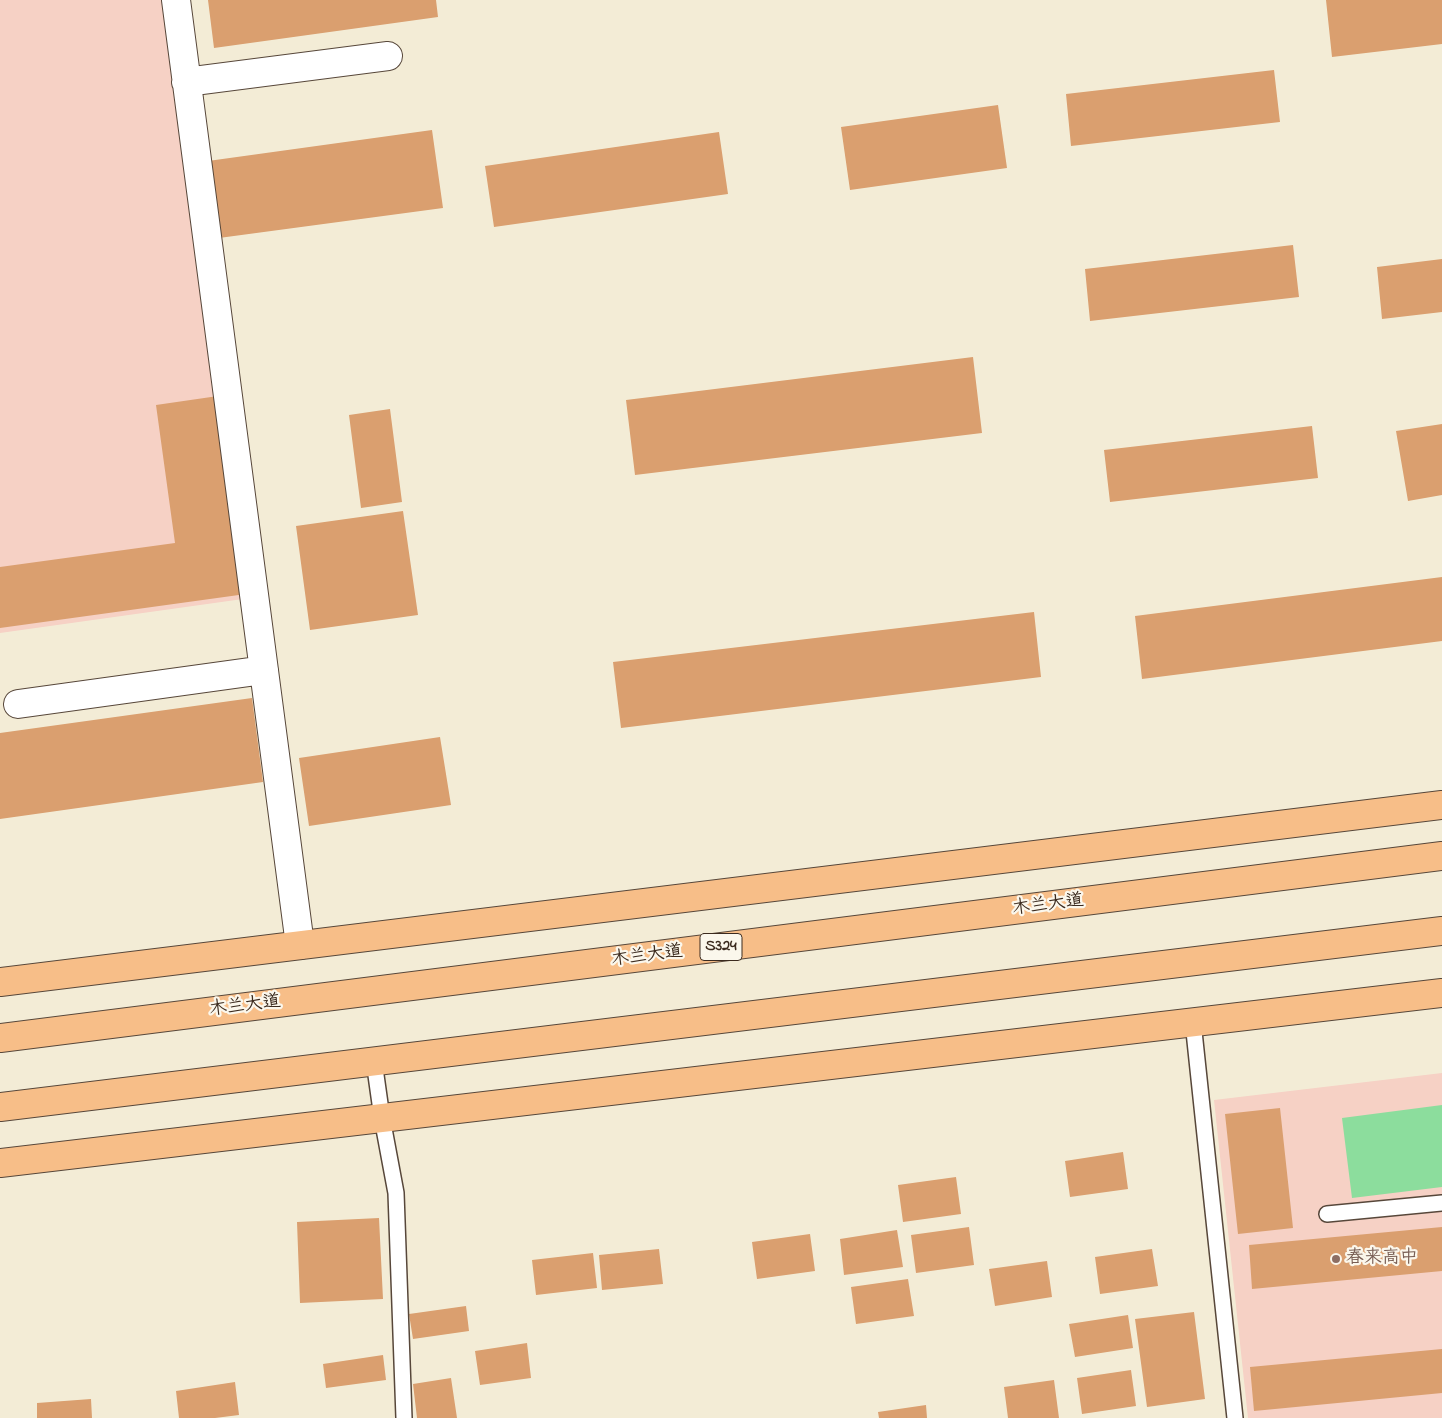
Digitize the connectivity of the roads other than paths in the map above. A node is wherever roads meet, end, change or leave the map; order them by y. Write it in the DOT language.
graph roads {
  1 [pos="176,0"];
  2 [pos="388,56"];
  3 [pos="186,82"];
  4 [pos="264,670"];
  5 [pos="18,704"];
  6 [pos="1442,805"];
  7 [pos="1442,856"];
  8 [pos="1442,931"];
  9 [pos="300,945"];
  10 [pos="0,982"];
  11 [pos="1442,993"];
  12 [pos="1193,1022"];
  13 [pos="0,1038"];
  14 [pos="374,1061"];
  15 [pos="0,1107"];
  16 [pos="382,1118"];
  17 [pos="0,1163"];
  18 [pos="1442,1203"];
  19 [pos="1327,1214"];
  20 [pos="404,1418"];
  21 [pos="1235,1418"];
  1 -- 3 [label="street"];
  2 -- 3 [label="street"];
  3 -- 4 [label="street"];
  4 -- 5 [label="street"];
  4 -- 9 [label="street"];
  6 -- 9 [label="main road"];
  7 -- 13 [label="main road, 木兰大道 / S324"];
  8 -- 14 [label="main road"];
  9 -- 10 [label="main road"];
  11 -- 12 [label="main road"];
  12 -- 16 [label="main road"];
  12 -- 21 [label="lane"];
  14 -- 15 [label="main road"];
  14 -- 16 [label="lane"];
  16 -- 17 [label="main road"];
  16 -- 20 [label="lane"];
  18 -- 19 [label="lane"];
}
